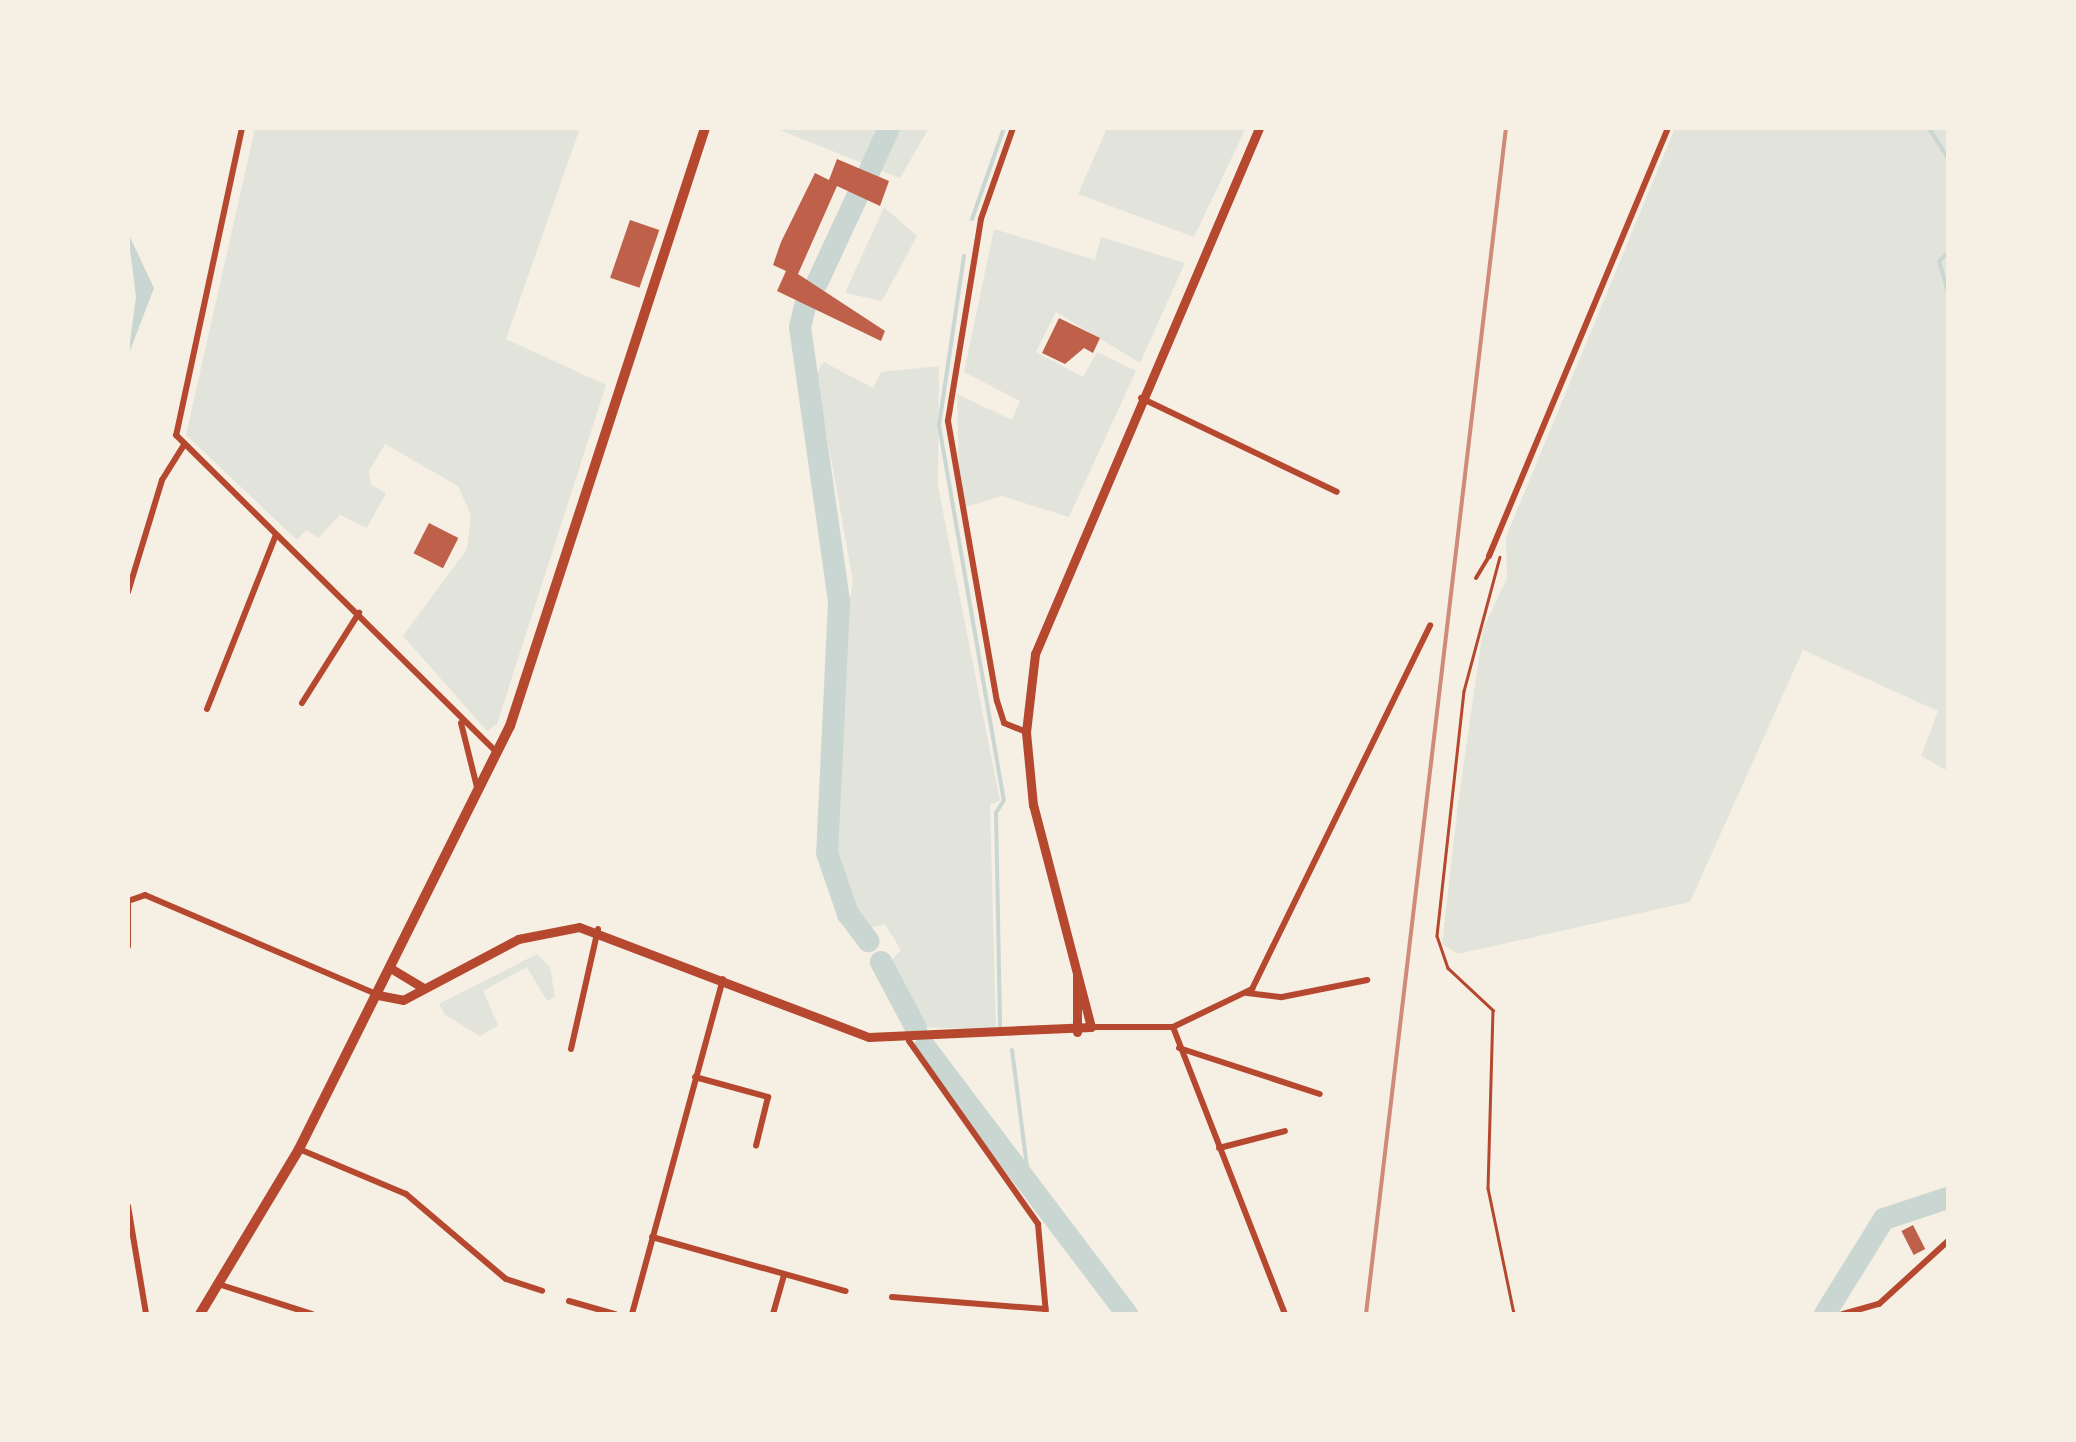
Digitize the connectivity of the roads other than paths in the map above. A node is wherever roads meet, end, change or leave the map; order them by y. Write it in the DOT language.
graph roads {
  1 [pos="242,128"];
  2 [pos="706,128"];
  3 [pos="1014,128"];
  4 [pos="1259,128"];
  5 [pos="1668,128"];
  6 [pos="1140,397"];
  7 [pos="183,446"];
  8 [pos="1337,492"];
  9 [pos="276,535"];
  10 [pos="1491,553"];
  11 [pos="1476,578"];
  12 [pos="128,592"];
  13 [pos="359,613"];
  14 [pos="1430,625"];
  15 [pos="302,703"];
  16 [pos="207,709"];
  17 [pos="459,717"];
  18 [pos="1026,732"];
  19 [pos="498,754"];
  20 [pos="476,802"];
  21 [pos="128,902"];
  22 [pos="598,929"];
  23 [pos="128,946"];
  24 [pos="1076,963"];
  25 [pos="392,969"];
  26 [pos="723,978"];
  27 [pos="1367,980"];
  28 [pos="426,988"];
  29 [pos="1248,993"];
  30 [pos="378,995"];
  31 [pos="1091,1027"];
  32 [pos="1173,1028"];
  33 [pos="1077,1032"];
  34 [pos="909,1041"];
  35 [pos="1178,1048"];
  36 [pos="571,1049"];
  37 [pos="695,1077"];
  38 [pos="1320,1094"];
  39 [pos="1285,1131"];
  40 [pos="756,1146"];
  41 [pos="1219,1148"];
  42 [pos="299,1149"];
  43 [pos="128,1206"];
  44 [pos="652,1237"];
  45 [pos="1948,1241"];
  46 [pos="784,1274"];
  47 [pos="218,1284"];
  48 [pos="542,1291"];
  49 [pos="846,1291"];
  50 [pos="892,1297"];
  51 [pos="569,1301"];
  52 [pos="1046,1311"];
  53 [pos="146,1314"];
  54 [pos="200,1314"];
  55 [pos="312,1314"];
  56 [pos="615,1314"];
  57 [pos="632,1314"];
  58 [pos="773,1314"];
  59 [pos="1285,1314"];
  60 [pos="1844,1314"];
  1 -- 7 [label="street"];
  2 -- 19 [label="main road"];
  3 -- 18 [label="street"];
  4 -- 6 [label="street"];
  5 -- 10 [label="street"];
  6 -- 8 [label="street"];
  6 -- 18 [label="street"];
  7 -- 9 [label="street"];
  7 -- 12 [label="street"];
  9 -- 13 [label="street"];
  9 -- 16 [label="street"];
  10 -- 11 [label="lane"];
  13 -- 15 [label="street"];
  13 -- 17 [label="street"];
  14 -- 29 [label="street"];
  17 -- 19 [label="street"];
  17 -- 20 [label="street"];
  18 -- 24 [label="street"];
  19 -- 20 [label="main road"];
  20 -- 25 [label="main road"];
  21 -- 23 [label="street"];
  21 -- 30 [label="street"];
  22 -- 26 [label="street"];
  22 -- 28 [label="street"];
  22 -- 36 [label="street"];
  24 -- 31 [label="street"];
  24 -- 33 [label="street"];
  25 -- 28 [label="street"];
  25 -- 30 [label="main road"];
  26 -- 34 [label="street"];
  26 -- 37 [label="street"];
  27 -- 29 [label="street"];
  28 -- 30 [label="street"];
  29 -- 32 [label="street"];
  30 -- 42 [label="main road"];
  31 -- 32 [label="street"];
  31 -- 33 [label="street"];
  32 -- 35 [label="street"];
  33 -- 34 [label="street"];
  34 -- 52 [label="street"];
  35 -- 38 [label="street"];
  35 -- 41 [label="street"];
  37 -- 40 [label="street"];
  37 -- 44 [label="street"];
  39 -- 41 [label="street"];
  41 -- 59 [label="street"];
  42 -- 47 [label="main road"];
  42 -- 48 [label="street"];
  43 -- 53 [label="street"];
  44 -- 46 [label="street"];
  44 -- 57 [label="street"];
  45 -- 60 [label="street"];
  46 -- 49 [label="street"];
  46 -- 58 [label="street"];
  47 -- 54 [label="main road"];
  47 -- 55 [label="street"];
  50 -- 52 [label="street"];
  51 -- 56 [label="street"];
}
